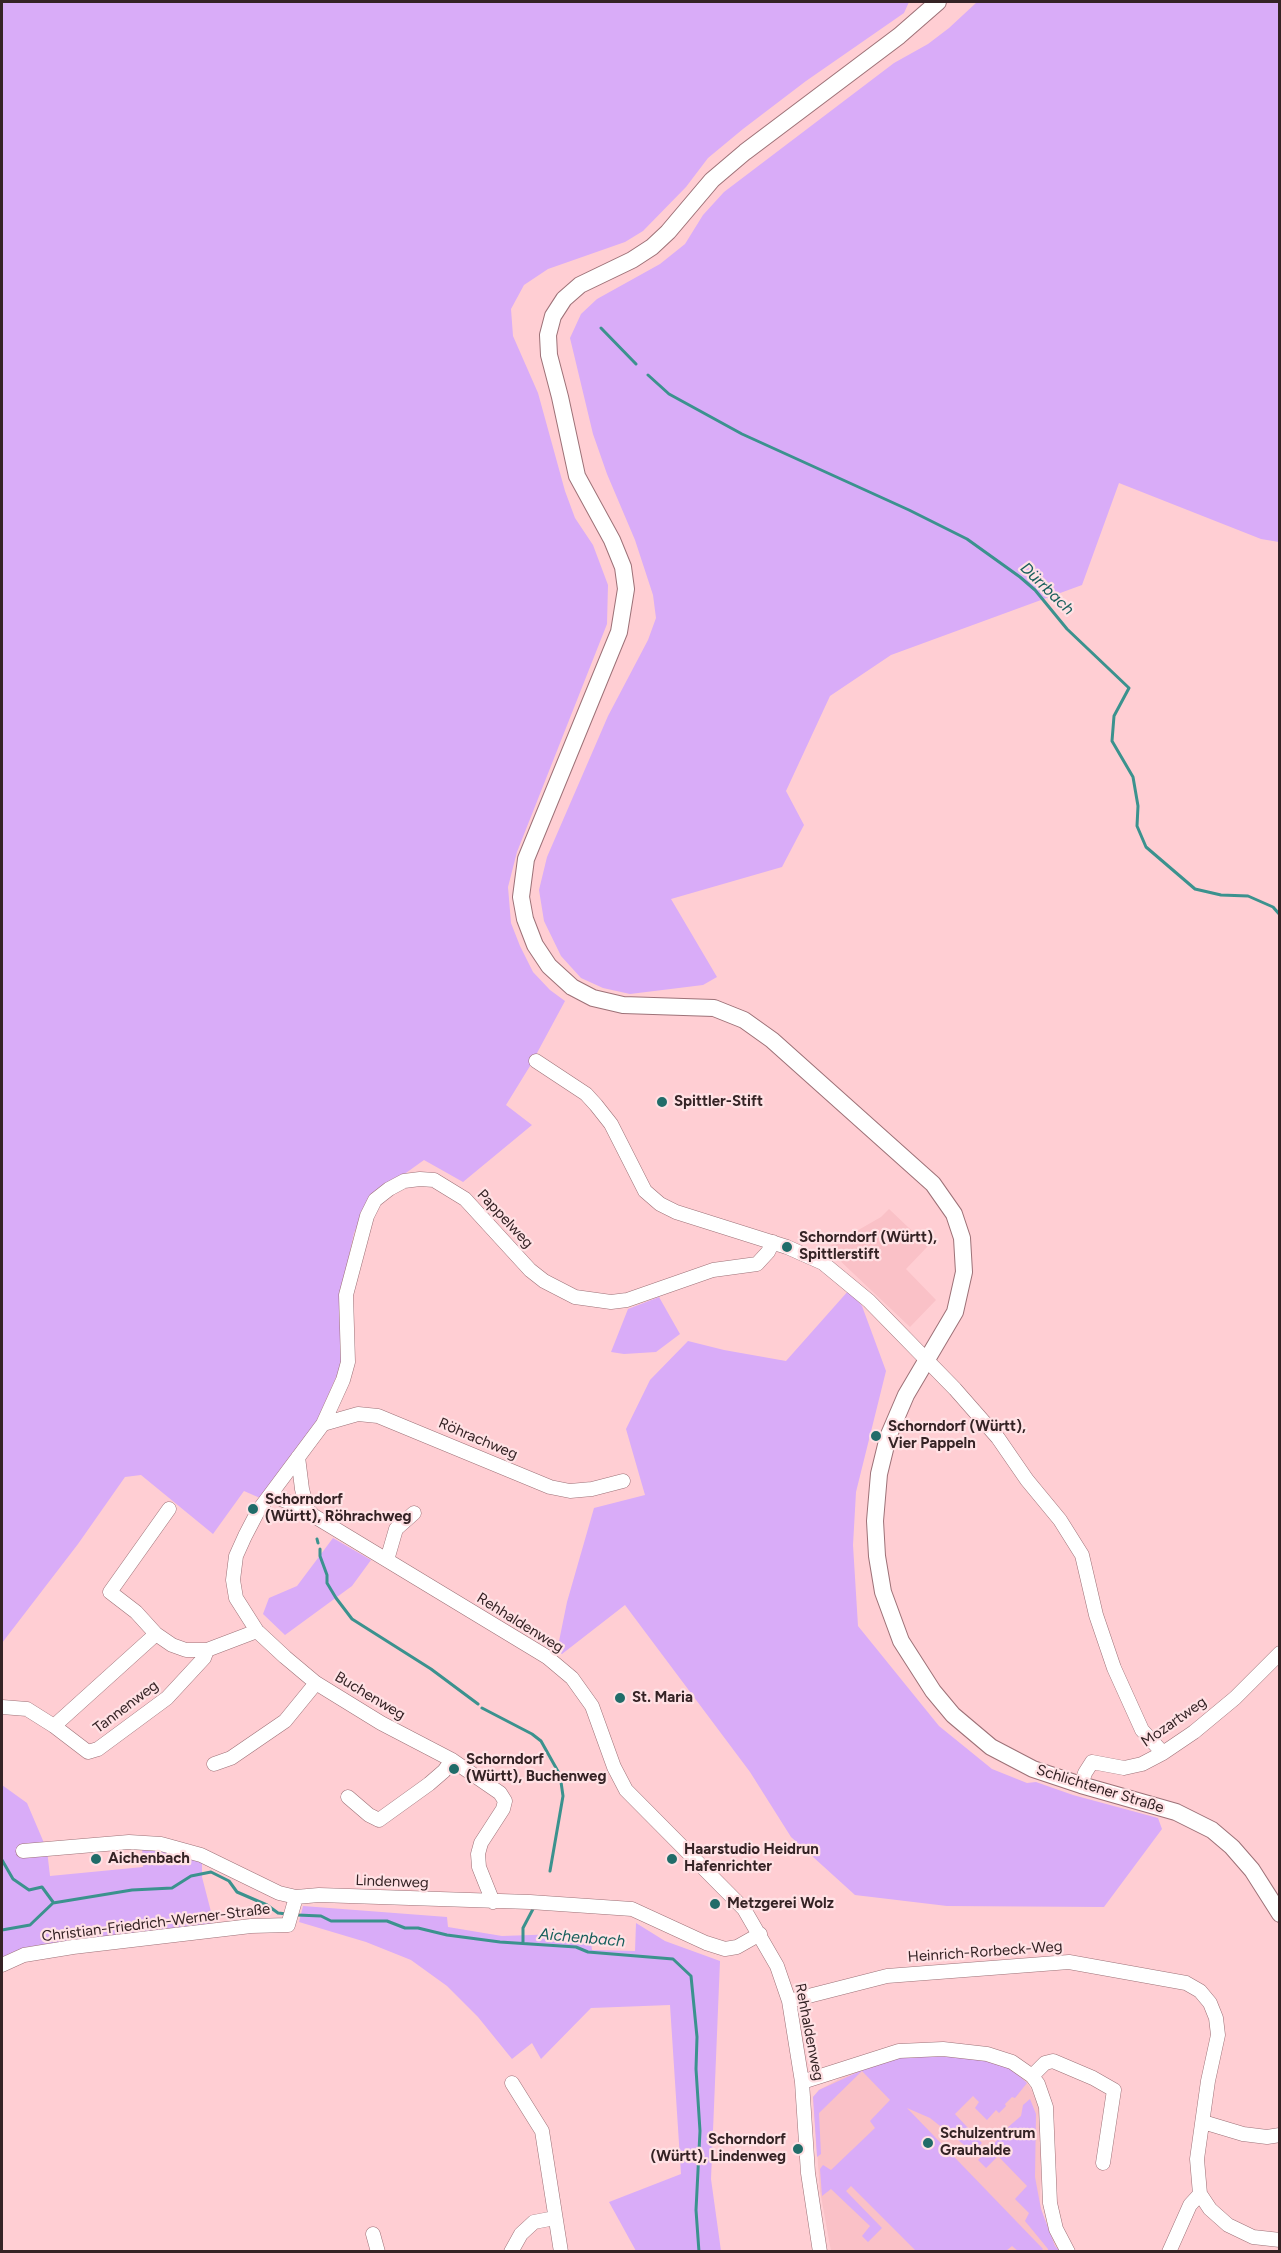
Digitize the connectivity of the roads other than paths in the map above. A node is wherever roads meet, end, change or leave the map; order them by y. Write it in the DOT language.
graph roads {
  1 [pos="938,2"];
  2 [pos="536,1062"];
  3 [pos="773,1242"];
  4 [pos="926,1361"];
  5 [pos="323,1424"];
  6 [pos="298,1457"];
  7 [pos="622,1481"];
  8 [pos="270,1496"];
  9 [pos="169,1509"];
  10 [pos="307,1509"];
  11 [pos="414,1513"];
  12 [pos="387,1560"];
  13 [pos="257,1631"];
  14 [pos="156,1634"];
  15 [pos="207,1650"];
  16 [pos="1280,1653"];
  17 [pos="316,1683"];
  18 [pos="2,1707"];
  19 [pos="54,1726"];
  20 [pos="1163,1753"];
  21 [pos="452,1760"];
  22 [pos="214,1764"];
  23 [pos="1081,1785"];
  24 [pos="348,1797"];
  25 [pos="23,1851"];
  26 [pos="296,1898"];
  27 [pos="493,1902"];
  28 [pos="1280,1914"];
  29 [pos="760,1934"];
  30 [pos="2,1965"];
  31 [pos="789,2001"];
  32 [pos="1032,2076"];
  33 [pos="802,2082"];
  34 [pos="512,2083"];
  35 [pos="1203,2122"];
  36 [pos="1280,2135"];
  37 [pos="1103,2163"];
  38 [pos="1200,2194"];
  39 [pos="555,2218"];
  40 [pos="373,2234"];
  41 [pos="1280,2240"];
  42 [pos="378,2252"];
  43 [pos="511,2252"];
  44 [pos="561,2252"];
  45 [pos="820,2252"];
  46 [pos="1068,2252"];
  47 [pos="1169,2252"];
  1 -- 4 [label="main road, Schlichtener Straße"];
  2 -- 3 [label="street"];
  3 -- 4 [label="street"];
  3 -- 5 [label="street, Pappelweg"];
  4 -- 20 [label="street"];
  4 -- 23 [label="main road, Schlichtener Straße"];
  5 -- 6 [label="street, Pappelweg"];
  5 -- 7 [label="street, Röhrachweg"];
  6 -- 8 [label="street, Pappelweg"];
  6 -- 10 [label="street"];
  8 -- 10 [label="street, Rehhaldenweg"];
  8 -- 13 [label="street, Buchenweg"];
  9 -- 14 [label="street"];
  10 -- 12 [label="street, Rehhaldenweg"];
  11 -- 12 [label="street"];
  12 -- 29 [label="street, Rehhaldenweg"];
  13 -- 15 [label="street"];
  13 -- 17 [label="street, Buchenweg"];
  14 -- 15 [label="street"];
  14 -- 19 [label="street, Tannenweg"];
  15 -- 19 [label="street, Tannenweg"];
  16 -- 20 [label="street, Mozartweg"];
  17 -- 21 [label="street, Buchenweg"];
  17 -- 22 [label="street"];
  18 -- 19 [label="street, Tannenweg"];
  20 -- 23 [label="street, Mozartweg"];
  21 -- 24 [label="street"];
  21 -- 27 [label="street, Buchenweg"];
  23 -- 28 [label="main road, Schlichtener Straße"];
  25 -- 26 [label="street, Lindenweg"];
  26 -- 27 [label="street, Lindenweg"];
  26 -- 30 [label="street, Christian-Friedrich-Werner-Straße"];
  27 -- 29 [label="street, Lindenweg"];
  29 -- 31 [label="street, Rehhaldenweg"];
  31 -- 33 [label="street, Rehhaldenweg"];
  31 -- 35 [label="street, Heinrich-Rorbeck-Weg"];
  32 -- 33 [label="street"];
  32 -- 37 [label="street"];
  32 -- 46 [label="street"];
  33 -- 45 [label="street, Rehhaldenweg"];
  34 -- 39 [label="street"];
  35 -- 36 [label="street"];
  35 -- 38 [label="street, Heinrich-Rorbeck-Weg"];
  38 -- 41 [label="street"];
  38 -- 47 [label="street"];
  39 -- 43 [label="street"];
  39 -- 44 [label="street"];
  40 -- 42 [label="street"];
}
